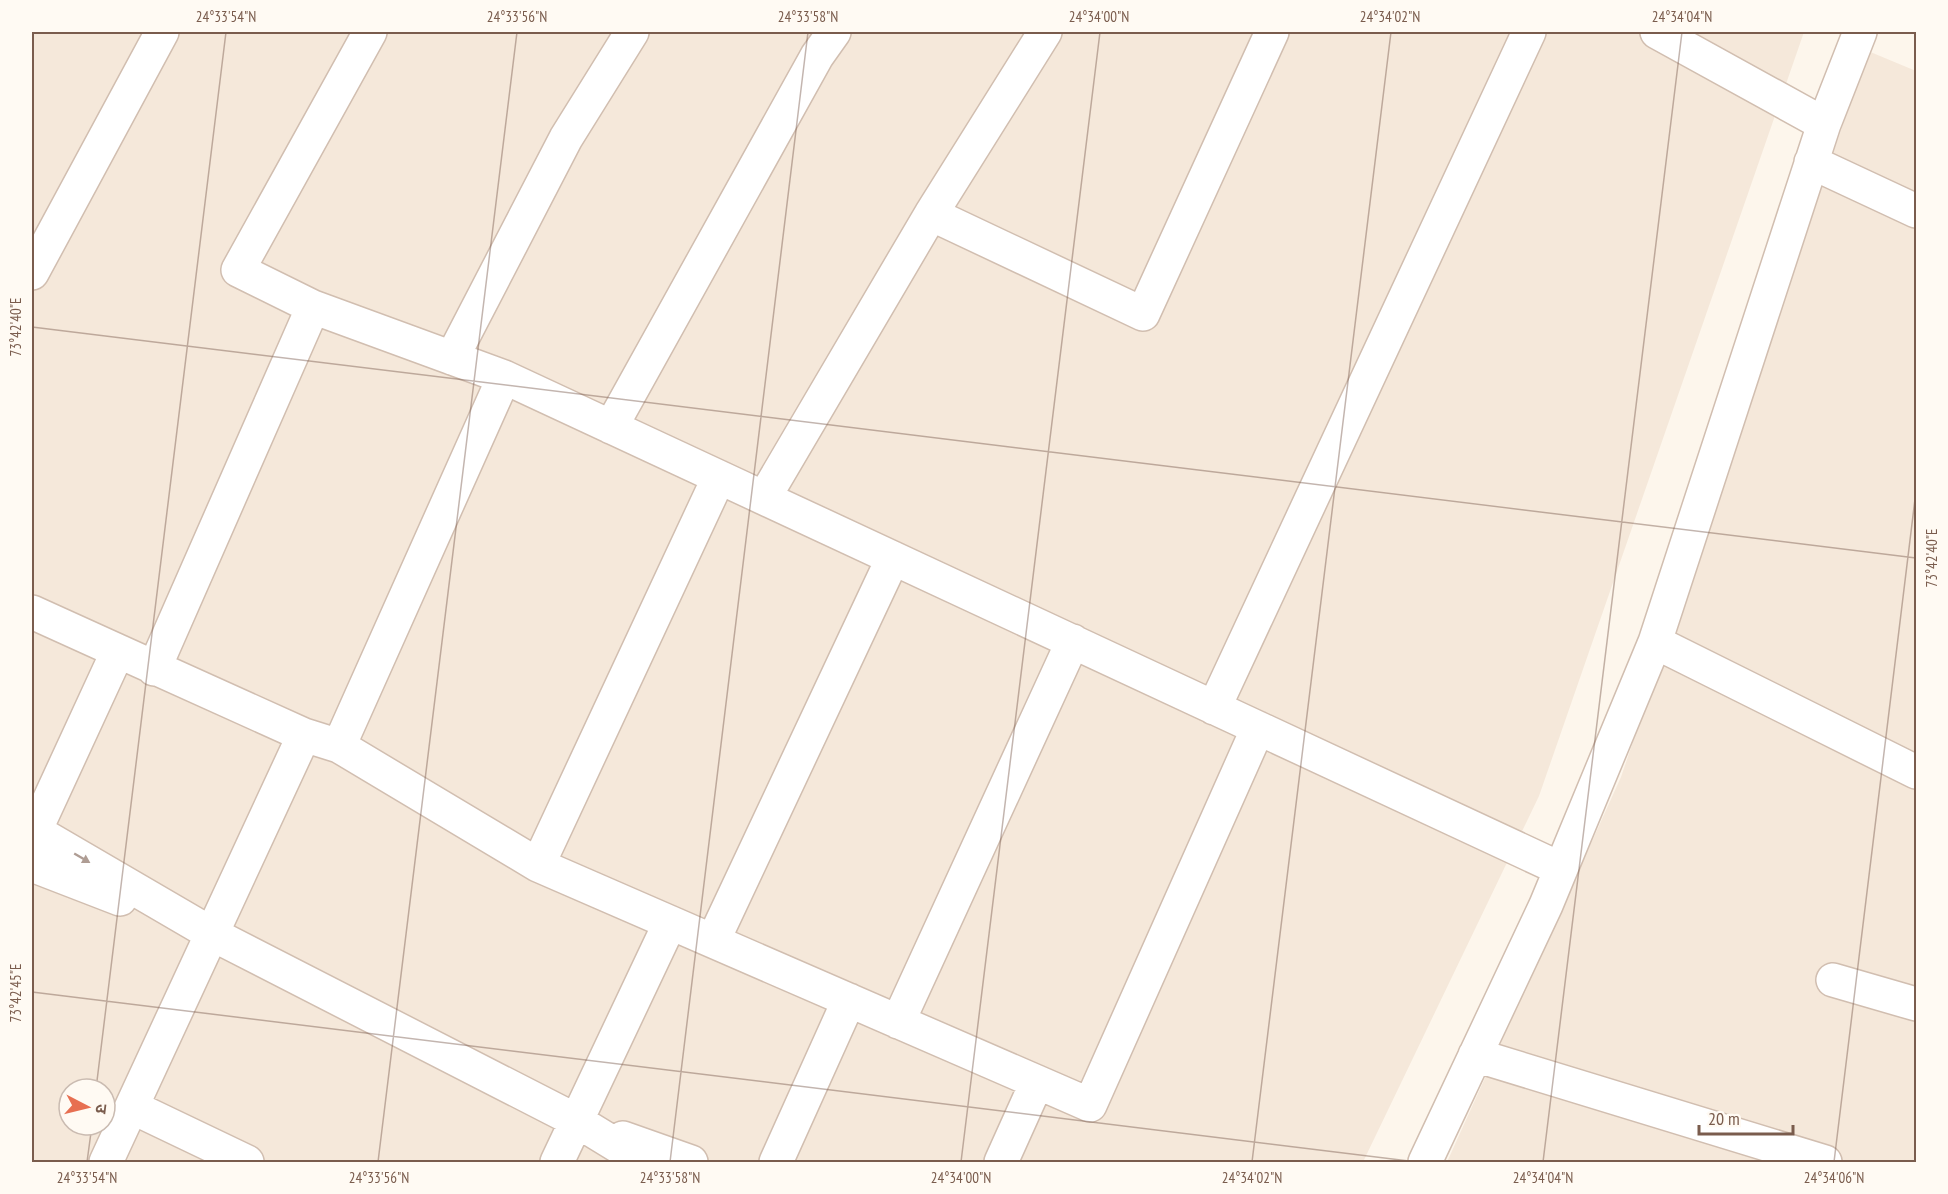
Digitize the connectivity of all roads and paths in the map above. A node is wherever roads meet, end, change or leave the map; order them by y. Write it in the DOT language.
graph roads {
  1 [pos="162,32"];
  2 [pos="370,32"];
  3 [pos="632,32"];
  4 [pos="834,32"];
  5 [pos="1045,32"];
  6 [pos="1272,32"];
  7 [pos="1529,32"];
  8 [pos="1860,32"];
  9 [pos="1663,33"];
  10 [pos="1824,124"];
  11 [pos="1811,162"];
  12 [pos="1917,212"];
  13 [pos="931,214"];
  14 [pos="32,273"];
  15 [pos="313,307"];
  16 [pos="452,358"];
  17 [pos="504,377"];
  18 [pos="610,427"];
  19 [pos="719,477"];
  20 [pos="764,498"];
  21 [pos="893,558"];
  22 [pos="32,612"];
  23 [pos="1072,642"];
  24 [pos="1655,642"];
  25 [pos="118,651"];
  26 [pos="154,669"];
  27 [pos="1214,708"];
  28 [pos="1258,728"];
  29 [pos="304,735"];
  30 [pos="339,746"];
  31 [pos="1917,772"];
  32 [pos="33,830"];
  33 [pos="32,865"];
  34 [pos="538,865"];
  35 [pos="1561,869"];
  36 [pos="670,923"];
  37 [pos="212,934"];
  38 [pos="713,941"];
  39 [pos="1833,980"];
  40 [pos="849,1000"];
  41 [pos="1917,1004"];
  42 [pos="898,1022"];
  43 [pos="1474,1055"];
  44 [pos="1037,1082"];
  45 [pos="132,1107"];
  46 [pos="577,1121"];
  47 [pos="106,1162"];
  48 [pos="247,1162"];
  49 [pos="557,1162"];
  50 [pos="644,1162"];
  51 [pos="691,1162"];
  52 [pos="776,1162"];
  53 [pos="1001,1162"];
  54 [pos="1425,1162"];
  55 [pos="1819,1162"];
  1 -- 14 [label="street"];
  2 -- 15 [label="street"];
  3 -- 16 [label="street"];
  4 -- 18 [label="street"];
  5 -- 13 [label="street"];
  6 -- 13 [label="street"];
  7 -- 27 [label="street"];
  8 -- 10 [label="street"];
  9 -- 10 [label="street"];
  10 -- 11 [label="street"];
  11 -- 12 [label="street"];
  11 -- 24 [label="street"];
  13 -- 20 [label="street"];
  15 -- 16 [label="street"];
  15 -- 26 [label="street"];
  16 -- 17 [label="street"];
  17 -- 18 [label="street"];
  17 -- 30 [label="street"];
  18 -- 19 [label="street"];
  19 -- 20 [label="street"];
  19 -- 34 [label="street"];
  20 -- 21 [label="street"];
  21 -- 23 [label="street"];
  21 -- 38 [label="street"];
  22 -- 25 [label="street"];
  23 -- 27 [label="street"];
  23 -- 42 [label="street"];
  24 -- 31 [label="street"];
  24 -- 35 [label="street"];
  25 -- 26 [label="street"];
  25 -- 32 [label="street"];
  26 -- 29 [label="street"];
  27 -- 28 [label="street"];
  28 -- 35 [label="street"];
  28 -- 44 [label="street"];
  29 -- 30 [label="street"];
  29 -- 37 [label="street"];
  30 -- 34 [label="street"];
  32 -- 37 [label="street, one-way"];
  33 -- 37 [label="street"];
  34 -- 36 [label="street"];
  35 -- 43 [label="street"];
  36 -- 38 [label="street"];
  36 -- 46 [label="street"];
  37 -- 45 [label="street"];
  37 -- 46 [label="street"];
  38 -- 40 [label="street"];
  39 -- 41 [label="street"];
  40 -- 42 [label="street"];
  40 -- 52 [label="street"];
  42 -- 44 [label="street"];
  43 -- 54 [label="street"];
  43 -- 55 [label="street"];
  44 -- 53 [label="street"];
  45 -- 47 [label="street"];
  45 -- 48 [label="street"];
  46 -- 49 [label="street"];
  46 -- 50 [label="street"];
  46 -- 51 [label="street"];
}
